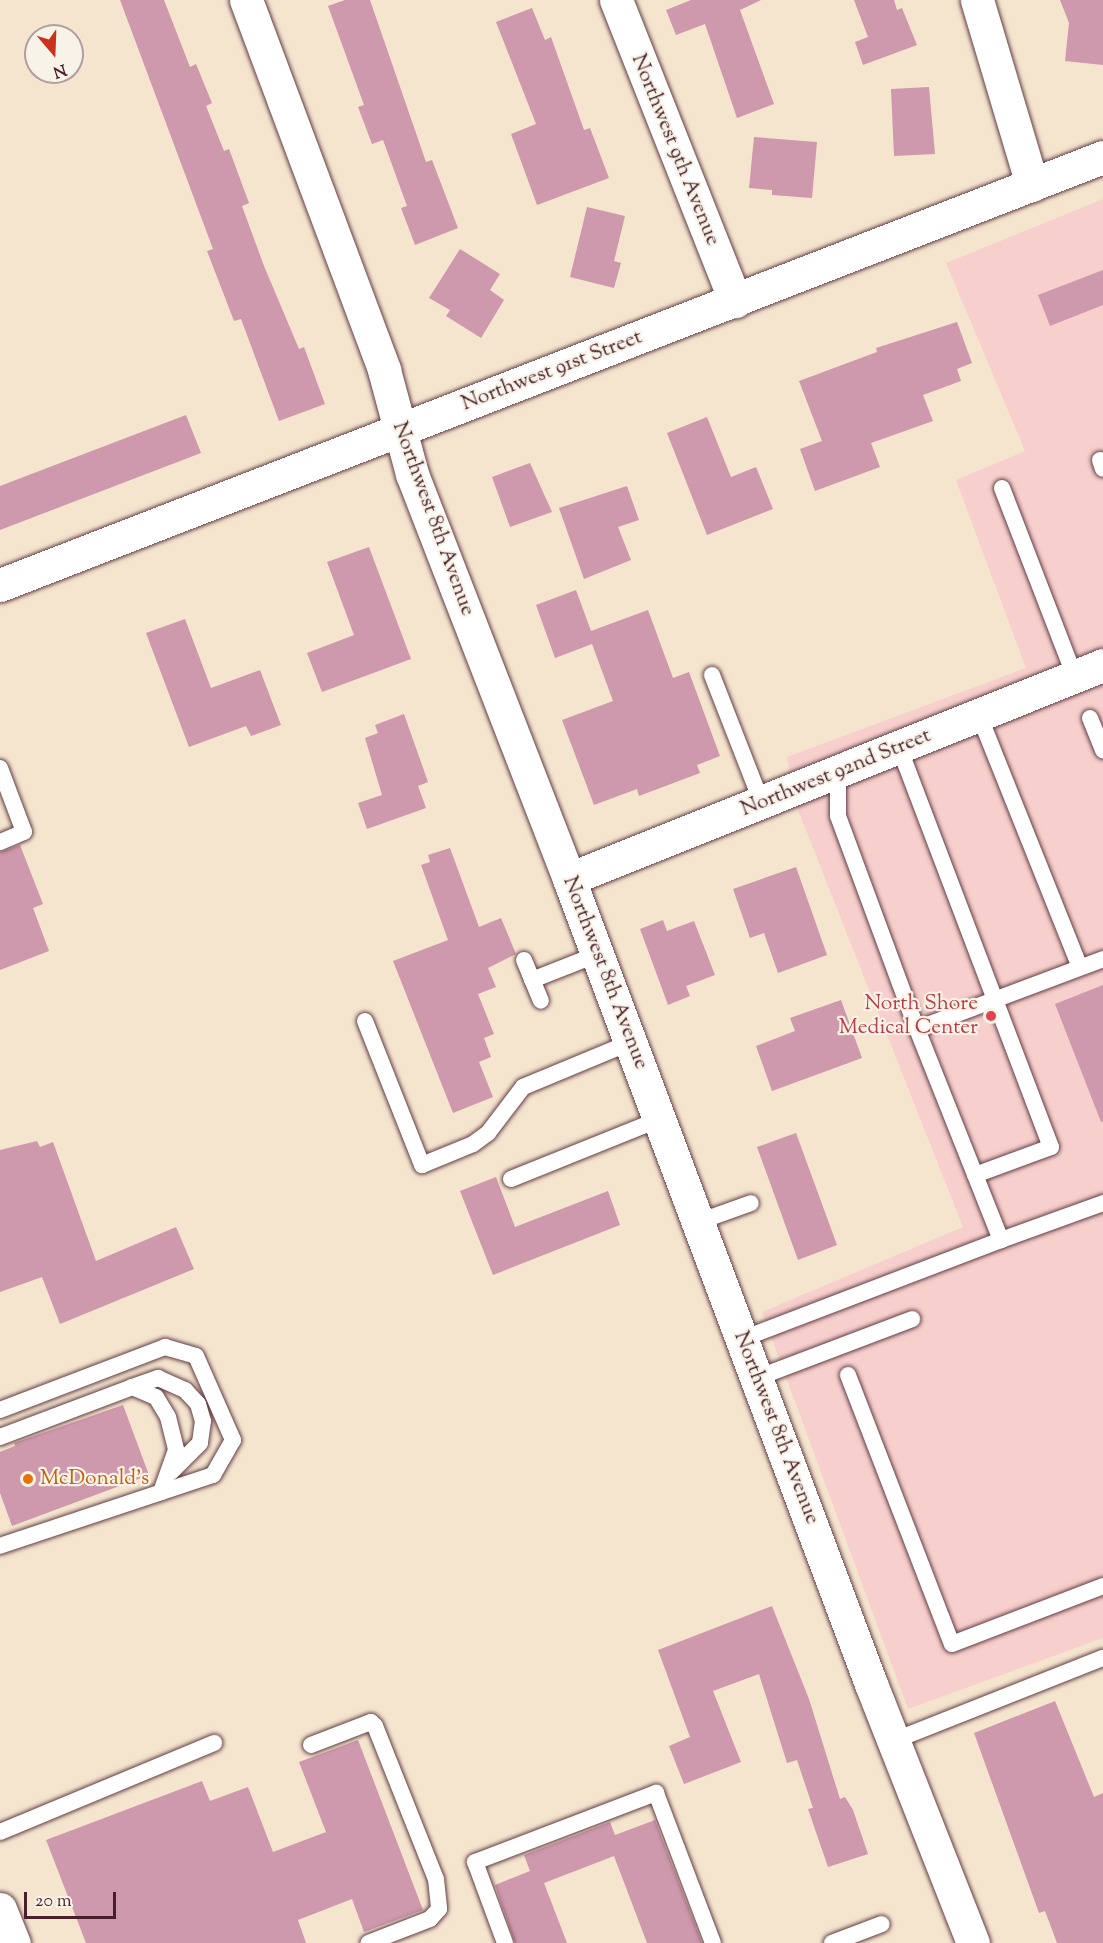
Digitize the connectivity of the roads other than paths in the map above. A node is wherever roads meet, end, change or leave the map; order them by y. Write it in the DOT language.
graph roads {
  1 [pos="246,0"];
  2 [pos="616,0"];
  3 [pos="977,0"];
  4 [pos="1103,157"];
  5 [pos="1032,185"];
  6 [pos="735,301"];
  7 [pos="399,430"];
  8 [pos="1002,488"];
  9 [pos="0,585"];
  10 [pos="1089,671"];
  11 [pos="712,675"];
  12 [pos="979,715"];
  13 [pos="1090,718"];
  14 [pos="899,747"];
  15 [pos="1103,751"];
  16 [pos="0,768"];
  17 [pos="838,772"];
  18 [pos="762,803"];
  19 [pos="0,842"];
  20 [pos="569,879"];
  21 [pos="598,954"];
  22 [pos="1103,959"];
  23 [pos="524,960"];
  24 [pos="1080,968"];
  25 [pos="532,980"];
  26 [pos="993,1000"];
  27 [pos="541,1001"];
  28 [pos="365,1021"];
  29 [pos="917,1029"];
  30 [pos="631,1042"];
  31 [pos="660,1119"];
  32 [pos="975,1175"];
  33 [pos="511,1179"];
  34 [pos="751,1203"];
  35 [pos="1103,1203"];
  36 [pos="698,1222"];
  37 [pos="1001,1239"];
  38 [pos="912,1318"];
  39 [pos="742,1339"];
  40 [pos="848,1375"];
  41 [pos="757,1378"];
  42 [pos="132,1387"];
  43 [pos="0,1410"];
  44 [pos="0,1437"];
  45 [pos="170,1472"];
  46 [pos="161,1492"];
  47 [pos="0,1546"];
  48 [pos="1103,1586"];
  49 [pos="1103,1658"];
  50 [pos="893,1741"];
  51 [pos="214,1743"];
  52 [pos="312,1745"];
  53 [pos="0,1832"];
  54 [pos="0,1909"];
  55 [pos="882,1924"];
  56 [pos="14,1943"];
  57 [pos="368,1943"];
  58 [pos="505,1943"];
  59 [pos="713,1943"];
  60 [pos="832,1943"];
  61 [pos="974,1943"];
  1 -- 7 [label="street, Northwest 8th Avenue"];
  2 -- 6 [label="street, Northwest 9th Avenue"];
  3 -- 5 [label="street"];
  4 -- 5 [label="street, Northwest 91st Street"];
  5 -- 6 [label="street, Northwest 91st Street"];
  6 -- 7 [label="street, Northwest 91st Street"];
  7 -- 9 [label="street, Northwest 91st Street"];
  7 -- 20 [label="street, Northwest 8th Avenue"];
  8 -- 10 [label="lane"];
  10 -- 12 [label="street, Northwest 92nd Street"];
  11 -- 18 [label="lane"];
  12 -- 14 [label="street, Northwest 92nd Street"];
  12 -- 24 [label="lane"];
  13 -- 15 [label="lane"];
  14 -- 17 [label="street, Northwest 92nd Street"];
  14 -- 26 [label="lane"];
  16 -- 19 [label="lane"];
  17 -- 18 [label="street, Northwest 92nd Street"];
  17 -- 29 [label="lane"];
  18 -- 20 [label="street, Northwest 92nd Street"];
  20 -- 21 [label="street, Northwest 8th Avenue"];
  21 -- 25 [label="lane"];
  21 -- 30 [label="street, Northwest 8th Avenue"];
  22 -- 24 [label="lane"];
  23 -- 25 [label="lane"];
  24 -- 26 [label="lane"];
  25 -- 27 [label="lane"];
  26 -- 29 [label="lane"];
  26 -- 32 [label="lane"];
  28 -- 30 [label="lane"];
  29 -- 32 [label="lane"];
  30 -- 31 [label="street, Northwest 8th Avenue"];
  31 -- 33 [label="lane"];
  31 -- 36 [label="street, Northwest 8th Avenue"];
  32 -- 37 [label="lane"];
  34 -- 36 [label="lane"];
  35 -- 37 [label="lane"];
  36 -- 39 [label="street, Northwest 8th Avenue"];
  37 -- 39 [label="lane"];
  38 -- 41 [label="lane"];
  39 -- 41 [label="street, Northwest 8th Avenue"];
  40 -- 48 [label="lane"];
  41 -- 50 [label="street, Northwest 8th Avenue"];
  42 -- 44 [label="lane"];
  42 -- 45 [label="lane"];
  42 -- 45 [label="lane"];
  43 -- 46 [label="lane"];
  45 -- 46 [label="lane"];
  46 -- 47 [label="lane"];
  49 -- 50 [label="lane"];
  50 -- 61 [label="street, Northwest 8th Avenue"];
  51 -- 53 [label="lane"];
  52 -- 57 [label="lane"];
  54 -- 56 [label="street"];
  55 -- 60 [label="lane"];
  58 -- 59 [label="lane"];
}
